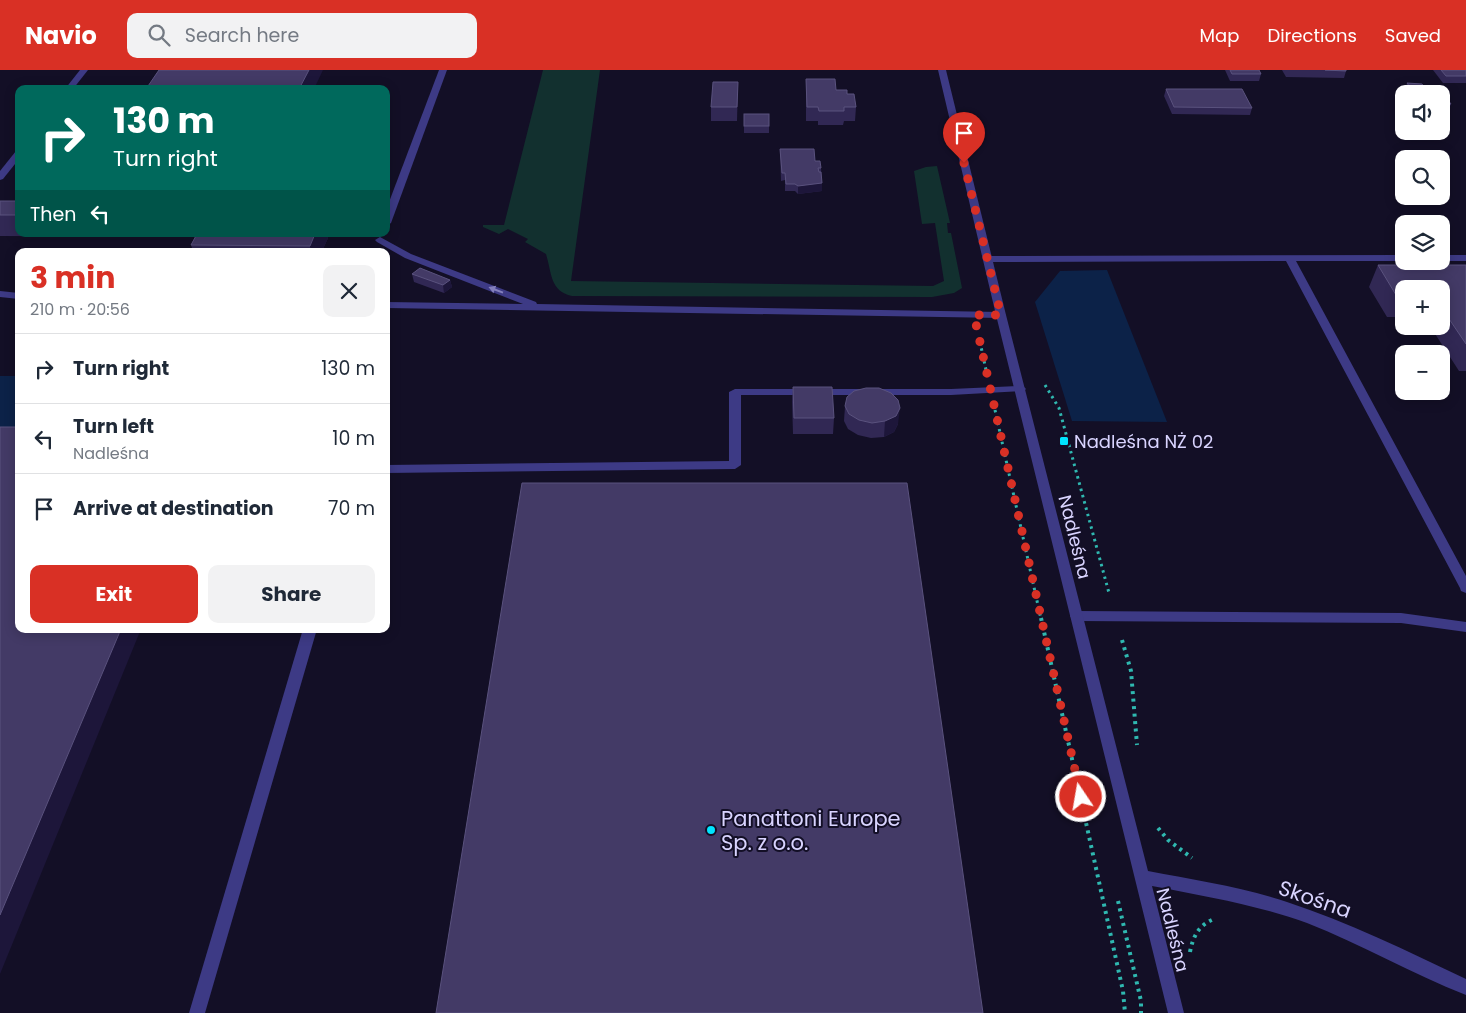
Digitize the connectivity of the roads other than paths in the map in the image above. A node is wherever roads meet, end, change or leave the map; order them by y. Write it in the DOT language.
graph roads {
  1 [pos="84,70"];
  2 [pos="443,70"];
  3 [pos="942,70"];
  4 [pos="72,85"];
  5 [pos="15,158"];
  6 [pos="0,177"];
  7 [pos="390,213"];
  8 [pos="382,237"];
  9 [pos="988,258"];
  10 [pos="1289,258"];
  11 [pos="1395,258"];
  12 [pos="1450,258"];
  13 [pos="1466,258"];
  14 [pos="0,294"];
  15 [pos="15,296"];
  16 [pos="390,305"];
  17 [pos="541,307"];
  18 [pos="1001,315"];
  19 [pos="1020,389"];
  20 [pos="390,469"];
  21 [pos="1466,588"];
  22 [pos="1077,616"];
  23 [pos="1466,627"];
  24 [pos="309,633"];
  25 [pos="1142,877"];
  26 [pos="1466,987"];
  27 [pos="197,1013"];
  28 [pos="1176,1013"];
  1 -- 4 [label="street"];
  2 -- 7 [label="street"];
  3 -- 9 [label="street, Nadleśna"];
  5 -- 6 [label="street"];
  17 -- 8 [label="street, one-way"];
  9 -- 10 [label="street"];
  9 -- 18 [label="street, Nadleśna"];
  10 -- 11 [label="street"];
  10 -- 21 [label="street"];
  12 -- 13 [label="street"];
  14 -- 15 [label="street"];
  16 -- 17 [label="street"];
  17 -- 18 [label="street"];
  18 -- 19 [label="street, Nadleśna"];
  19 -- 20 [label="street"];
  19 -- 22 [label="street, Nadleśna"];
  22 -- 23 [label="street"];
  22 -- 25 [label="street, Nadleśna"];
  24 -- 27 [label="street"];
  25 -- 26 [label="street, Skośna"];
  25 -- 28 [label="street, Nadleśna"];
}
